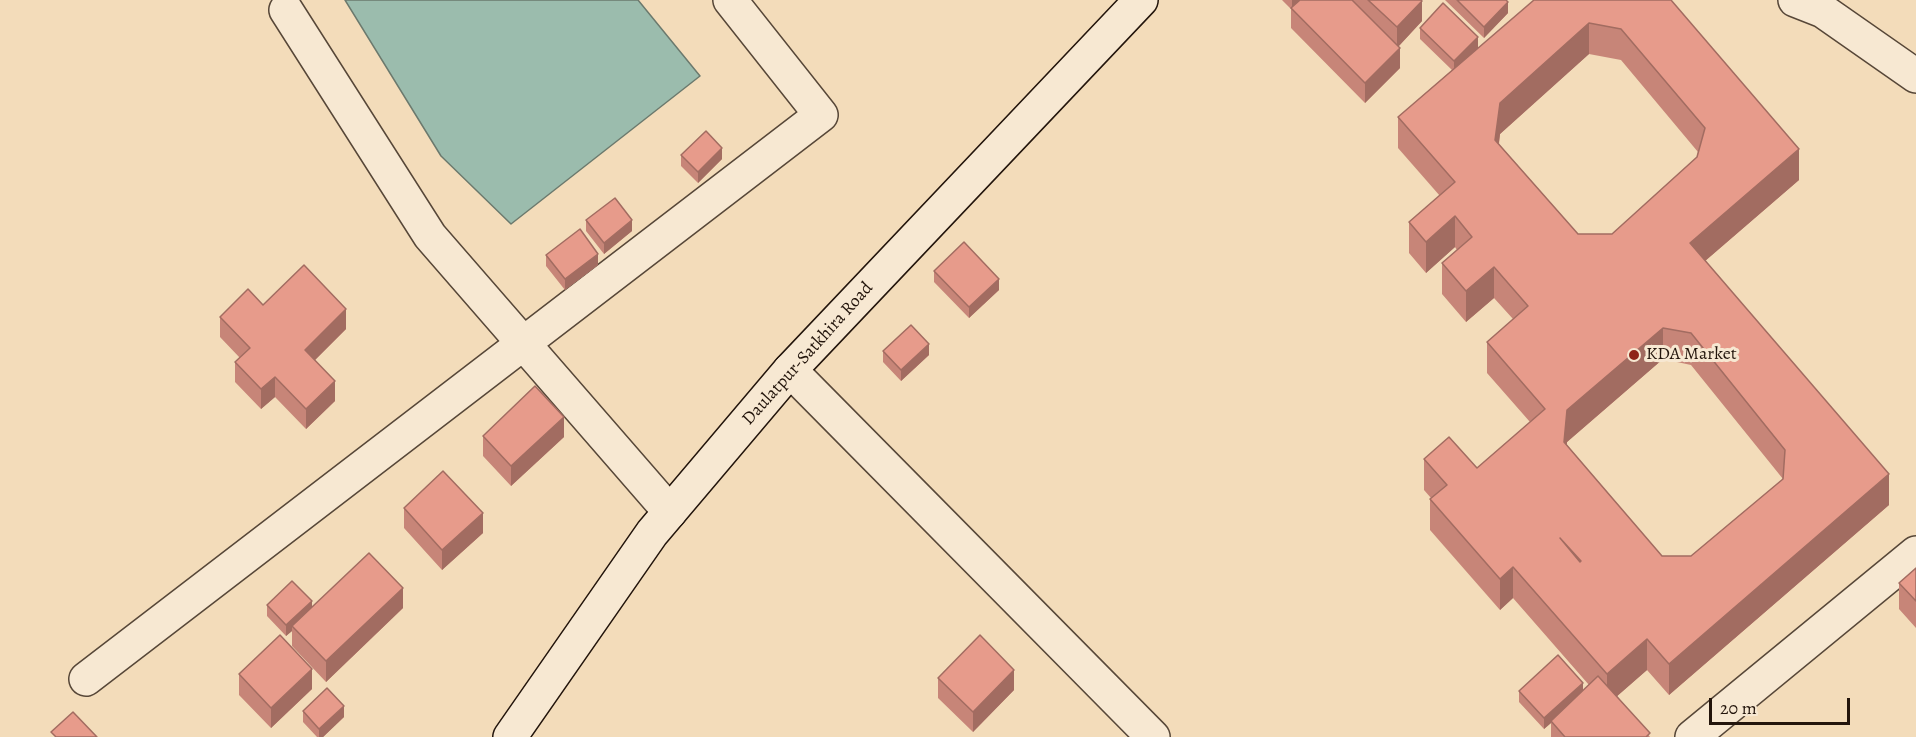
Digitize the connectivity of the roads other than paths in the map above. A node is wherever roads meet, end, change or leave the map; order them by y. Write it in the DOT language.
graph roads {
  1 [pos="730,0"];
  2 [pos="1141,0"];
  3 [pos="1820,4"];
  4 [pos="286,10"];
  5 [pos="1916,76"];
  6 [pos="523,343"];
  7 [pos="790,370"];
  8 [pos="670,512"];
  9 [pos="1916,554"];
  10 [pos="86,679"];
  11 [pos="510,737"];
  12 [pos="1153,737"];
  13 [pos="1692,737"];
  1 -- 6 [label="street"];
  2 -- 7 [label="street, Daulatpur-Satkhira Road"];
  3 -- 5 [label="street"];
  4 -- 6 [label="street"];
  6 -- 8 [label="street"];
  6 -- 10 [label="street"];
  7 -- 8 [label="street, Daulatpur-Satkhira Road"];
  7 -- 12 [label="street"];
  8 -- 11 [label="street, Daulatpur-Satkhira Road"];
  9 -- 13 [label="street"];
}
